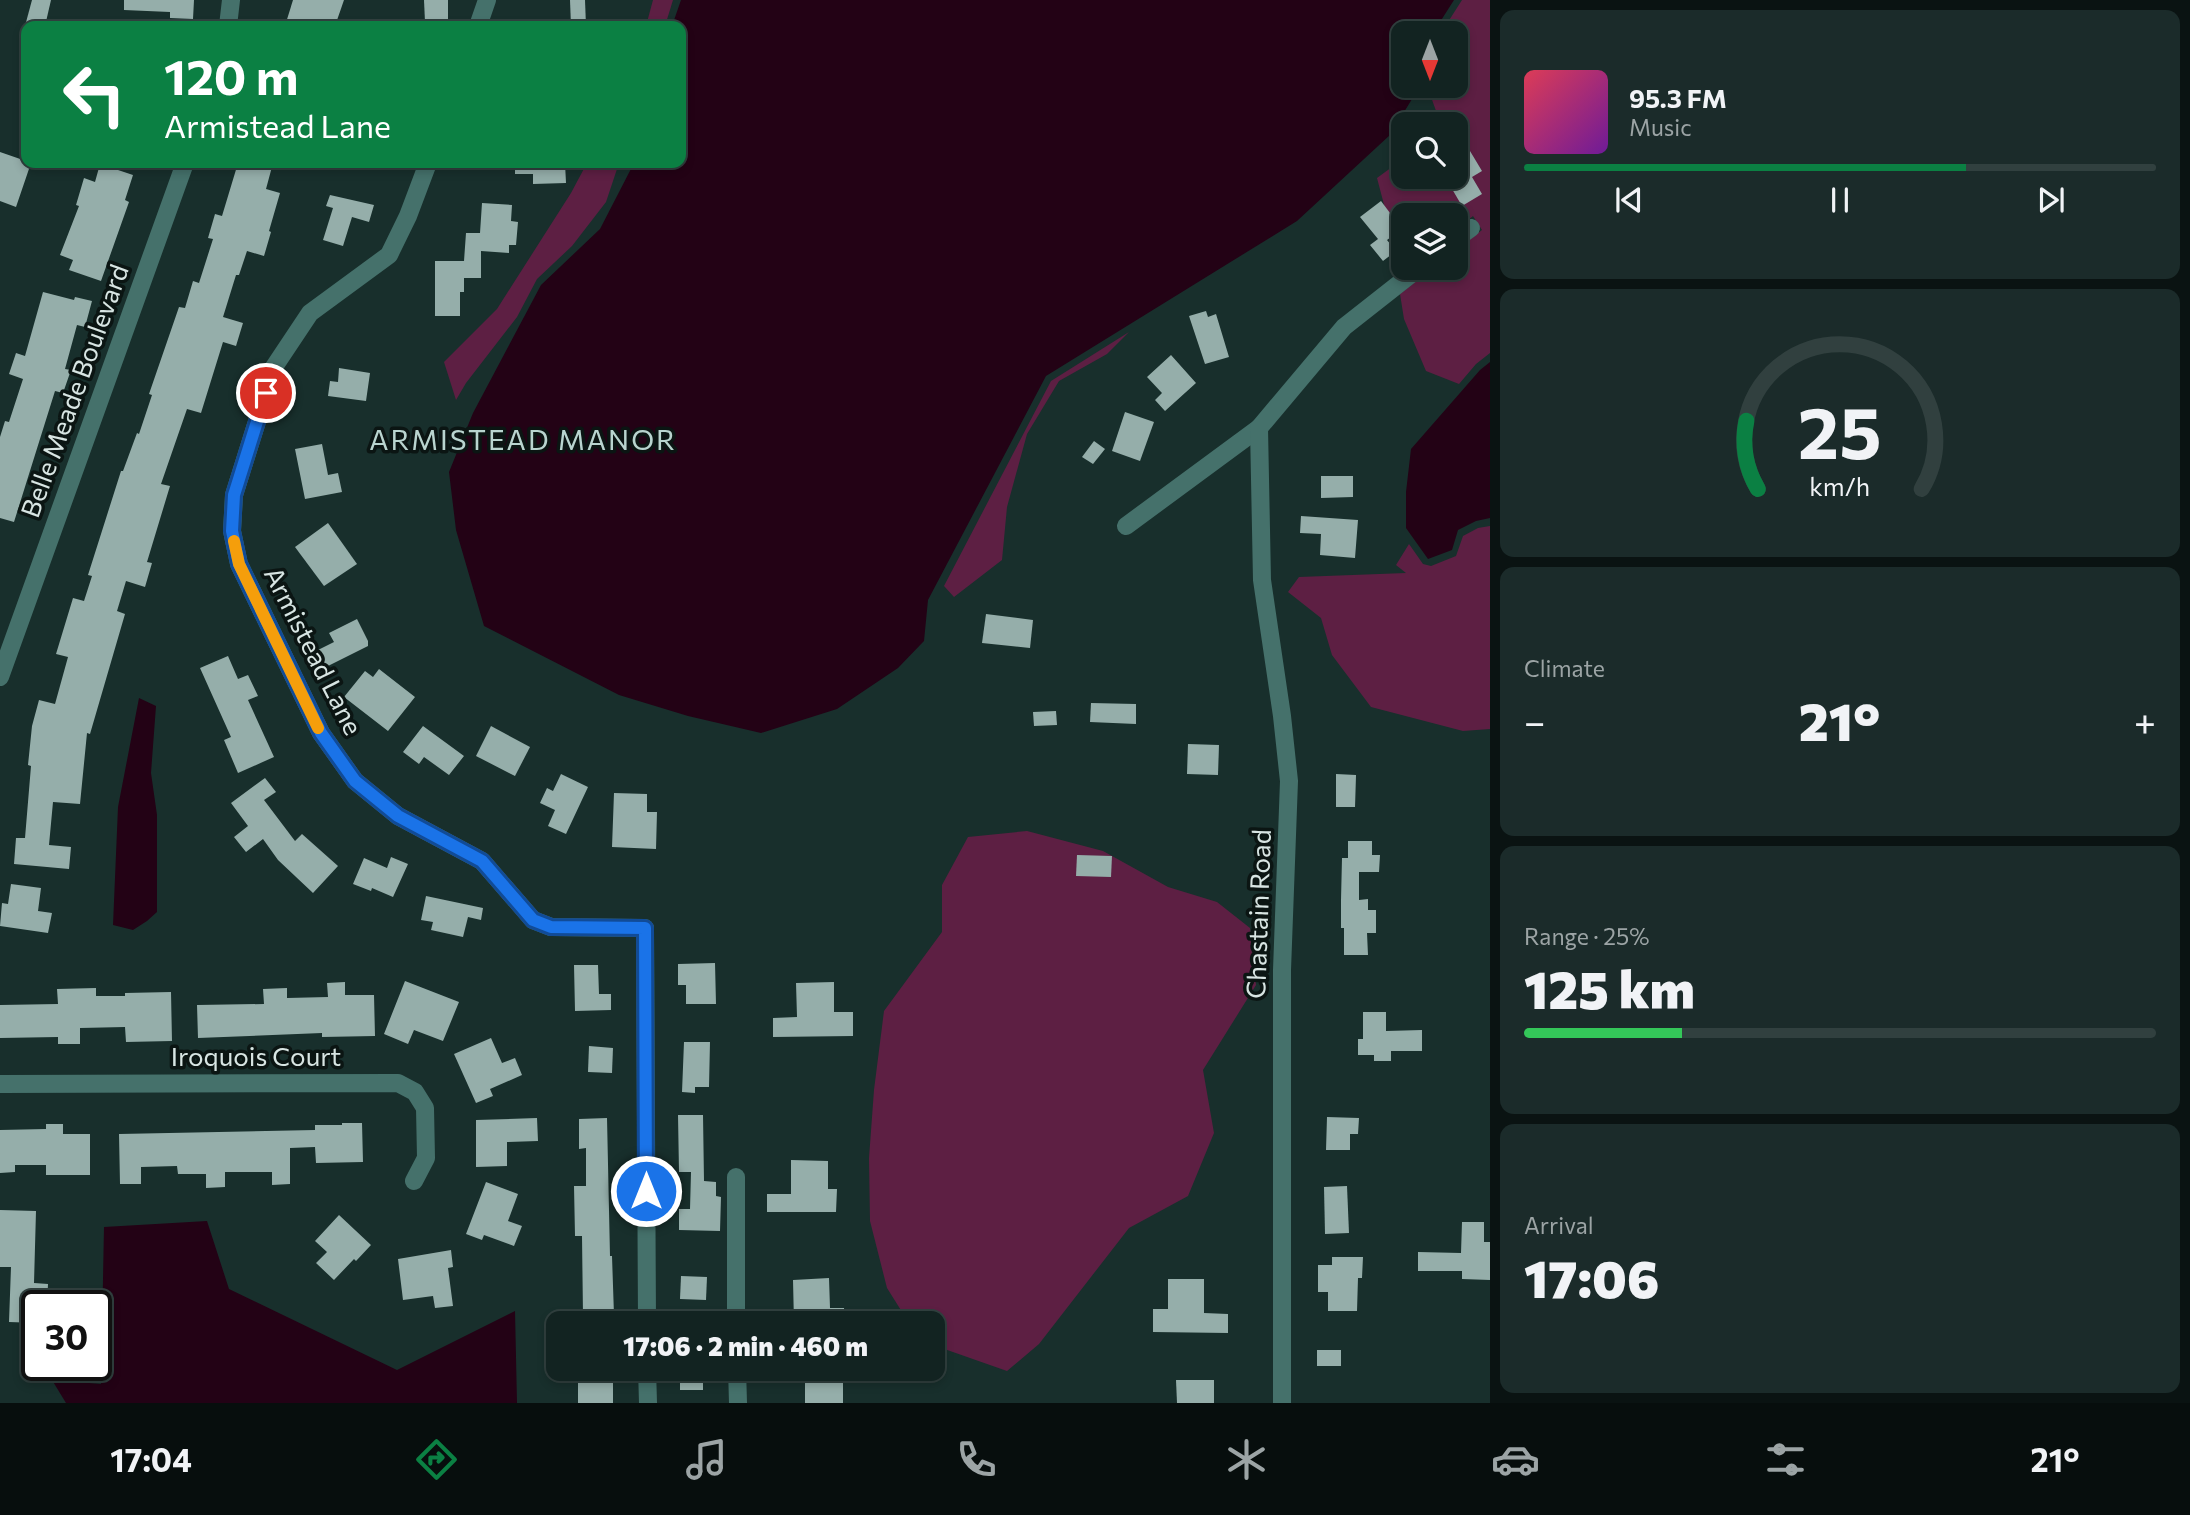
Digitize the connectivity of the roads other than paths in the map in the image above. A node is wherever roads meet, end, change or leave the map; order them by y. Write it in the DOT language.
graph roads {
  1 [pos="231,0"];
  2 [pos="487,0"];
  3 [pos="229,21"];
  4 [pos="480,21"];
  5 [pos="183,168"];
  6 [pos="426,168"];
  7 [pos="1471,228"];
  8 [pos="1468,230"];
  9 [pos="1404,280"];
  10 [pos="1259,428"];
  11 [pos="1126,526"];
  12 [pos="0,677"];
  13 [pos="0,1084"];
  14 [pos="736,1177"];
  15 [pos="414,1181"];
  16 [pos="647,1311"];
  17 [pos="736,1311"];
  18 [pos="647,1381"];
  19 [pos="737,1381"];
  20 [pos="648,1403"];
  21 [pos="738,1403"];
  22 [pos="1282,1403"];
  1 -- 3 [label="street"];
  2 -- 4 [label="street"];
  5 -- 12 [label="street, Belle Meade Boulevard"];
  6 -- 16 [label="street, Armistead Lane"];
  7 -- 8 [label="street"];
  9 -- 10 [label="street"];
  10 -- 11 [label="street"];
  10 -- 22 [label="street, Chastain Road"];
  13 -- 15 [label="street, Iroquois Court"];
  14 -- 17 [label="street"];
  18 -- 20 [label="street"];
  19 -- 21 [label="street"];
}
